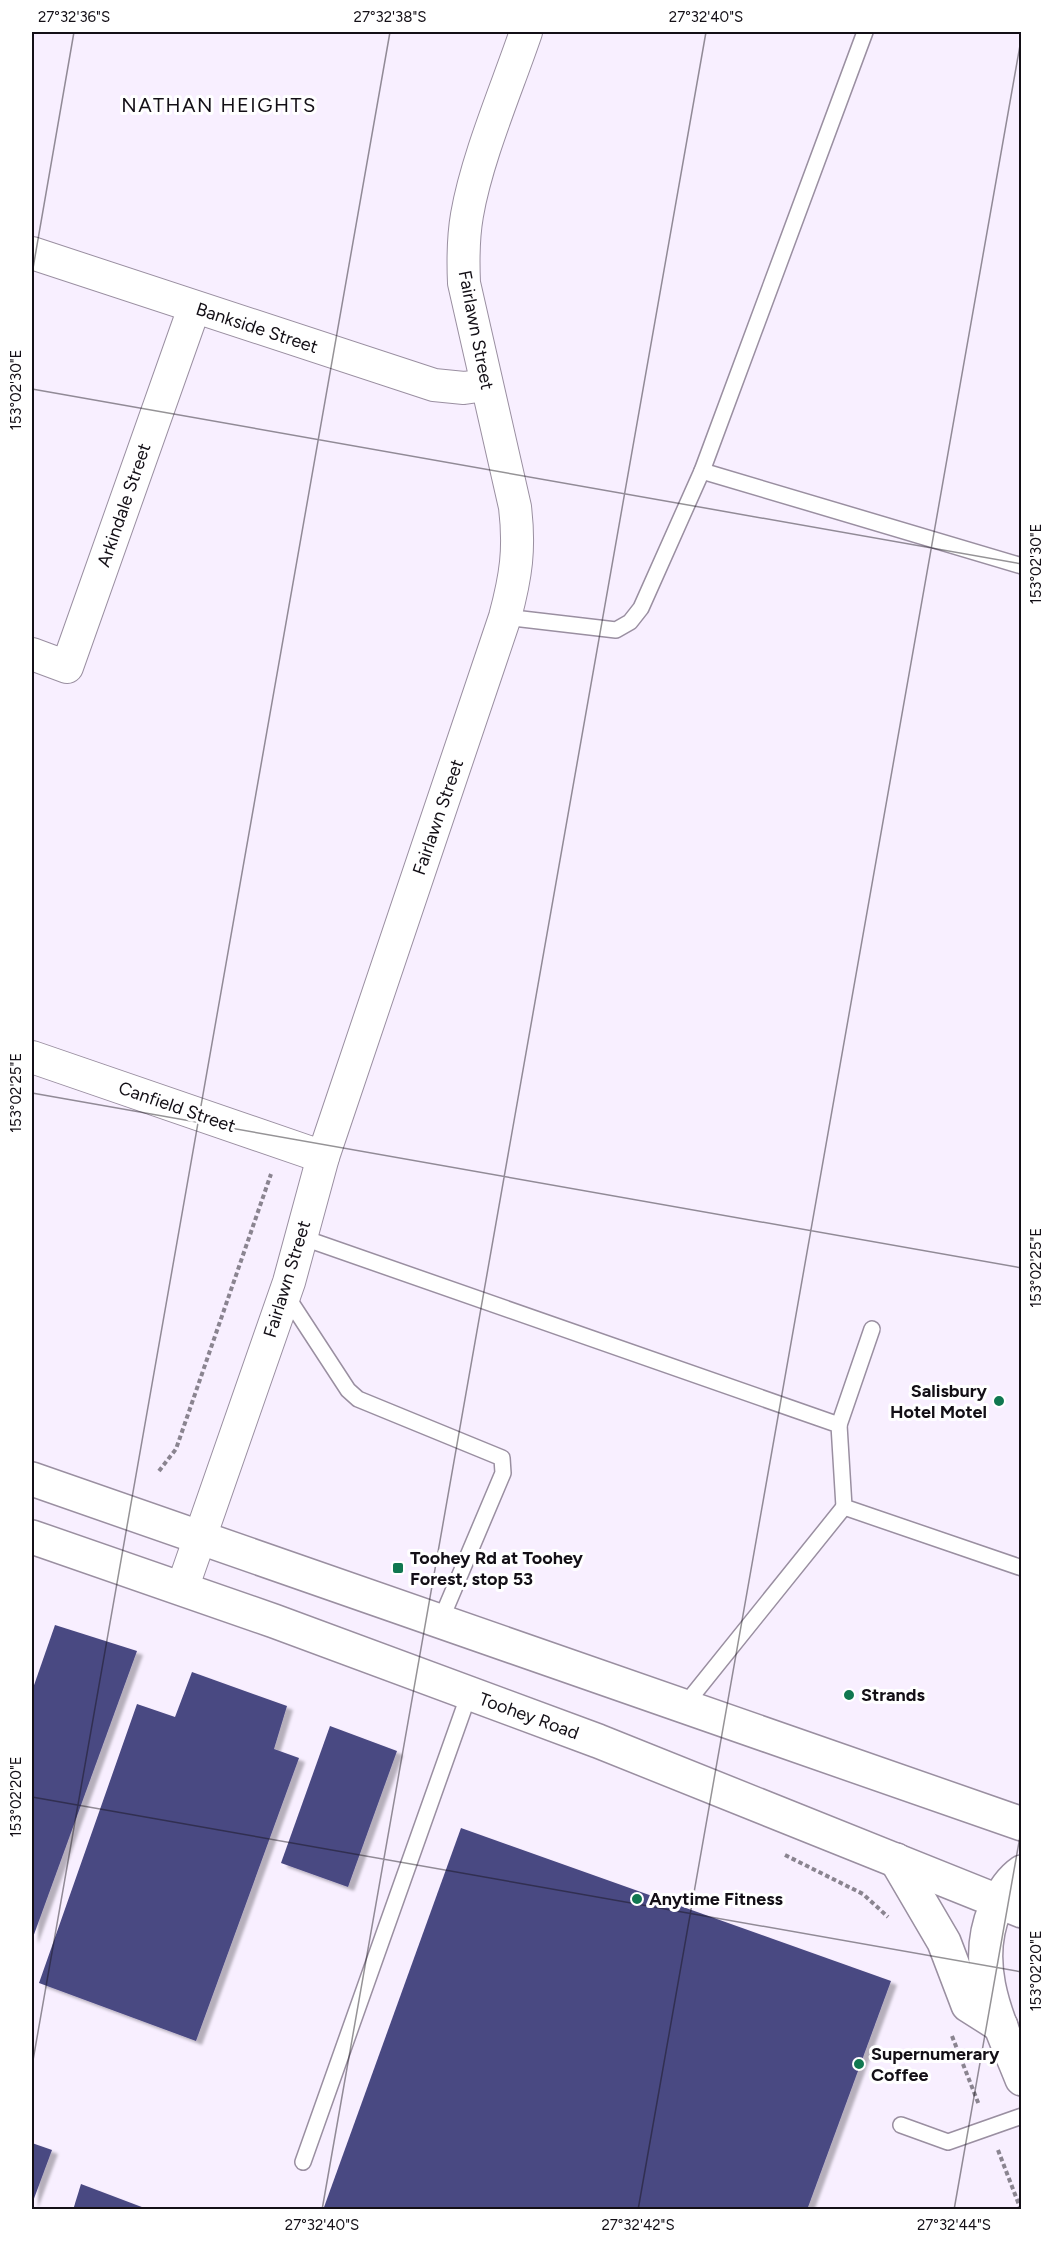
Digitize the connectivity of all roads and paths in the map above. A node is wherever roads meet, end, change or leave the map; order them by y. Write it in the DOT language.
graph roads {
  1 [pos="526,32"];
  2 [pos="865,32"];
  3 [pos="32,253"];
  4 [pos="194,308"];
  5 [pos="485,385"];
  6 [pos="702,471"];
  7 [pos="1022,566"];
  8 [pos="505,617"];
  9 [pos="32,654"];
  10 [pos="32,1057"];
  11 [pos="281,1142"];
  12 [pos="323,1157"];
  13 [pos="301,1237"];
  14 [pos="284,1292"];
  15 [pos="872,1329"];
  16 [pos="839,1425"];
  17 [pos="159,1471"];
  18 [pos="32,1479"];
  19 [pos="844,1507"];
  20 [pos="32,1537"];
  21 [pos="200,1538"];
  22 [pos="1022,1568"];
  23 [pos="182,1589"];
  24 [pos="440,1622"];
  25 [pos="469,1694"];
  26 [pos="684,1706"];
  27 [pos="1022,1824"];
  28 [pos="783,1854"];
  29 [pos="896,1860"];
  30 [pos="1022,1872"];
  31 [pos="1010,1906"];
  32 [pos="896,1924"];
  33 [pos="1001,2026"];
  34 [pos="949,2031"];
  35 [pos="1022,2079"];
  36 [pos="1022,2116"];
  37 [pos="901,2125"];
  38 [pos="988,2127"];
  39 [pos="303,2162"];
  40 [pos="1022,2210"];
  1 -- 5 [label="street, Fairlawn Street"];
  2 -- 6 [label="lane"];
  3 -- 4 [label="street, Bankside Street"];
  4 -- 5 [label="street, Bankside Street"];
  4 -- 9 [label="street, Arkindale Street"];
  5 -- 8 [label="street, Fairlawn Street"];
  6 -- 7 [label="lane"];
  6 -- 8 [label="lane"];
  8 -- 12 [label="street, Fairlawn Street"];
  10 -- 11 [label="street, Canfield Street"];
  11 -- 12 [label="street, Canfield Street"];
  11 -- 17 [label="path"];
  12 -- 13 [label="street, Fairlawn Street"];
  13 -- 14 [label="street, Fairlawn Street"];
  13 -- 16 [label="lane"];
  14 -- 21 [label="street, Fairlawn Street"];
  14 -- 24 [label="lane"];
  15 -- 16 [label="lane"];
  16 -- 19 [label="lane"];
  18 -- 21 [label="main road"];
  19 -- 22 [label="lane"];
  19 -- 26 [label="lane"];
  20 -- 23 [label="main road, Toohey Road"];
  21 -- 23 [label="street, Fairlawn Street"];
  21 -- 24 [label="main road"];
  23 -- 25 [label="main road, Toohey Road"];
  24 -- 26 [label="main road"];
  25 -- 29 [label="main road, Toohey Road"];
  25 -- 39 [label="lane"];
  26 -- 27 [label="main road"];
  28 -- 32 [label="path"];
  29 -- 31 [label="main road, Toohey Road"];
  29 -- 33 [label="main road"];
  30 -- 31 [label="main road"];
  31 -- 33 [label="main road"];
  33 -- 35 [label="main road"];
  34 -- 38 [label="path"];
  36 -- 38 [label="lane"];
  37 -- 38 [label="lane"];
  38 -- 40 [label="path"];
}
